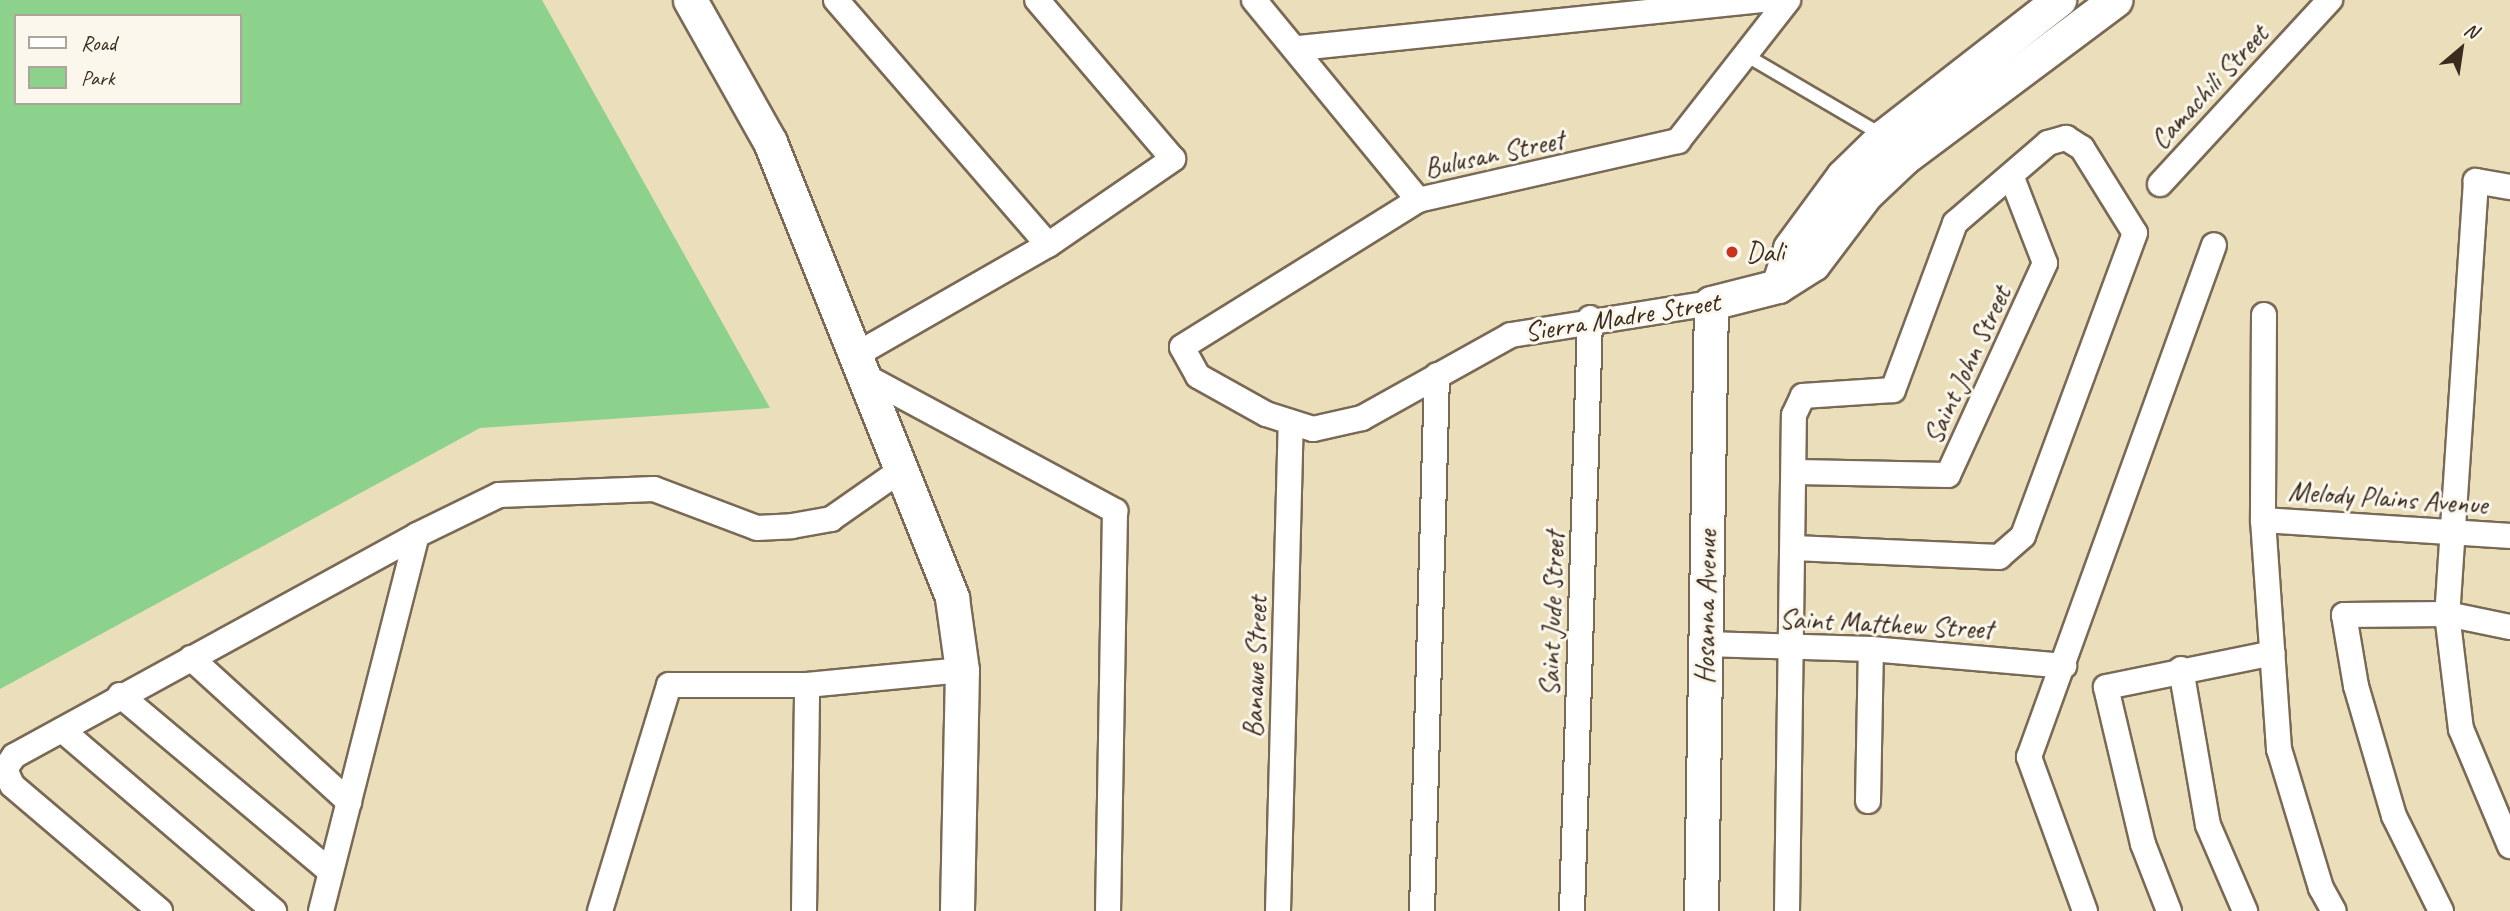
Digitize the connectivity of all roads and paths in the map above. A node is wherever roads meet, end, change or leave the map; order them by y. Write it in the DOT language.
graph roads {
  1 [pos="691,0"];
  2 [pos="836,0"];
  3 [pos="1037,0"];
  4 [pos="1254,0"];
  5 [pos="1788,0"];
  6 [pos="2059,0"];
  7 [pos="2115,0"];
  8 [pos="2330,0"];
  9 [pos="1753,1"];
  10 [pos="2008,38"];
  11 [pos="1299,48"];
  12 [pos="1744,53"];
  13 [pos="2028,65"];
  14 [pos="1884,136"];
  15 [pos="2012,178"];
  16 [pos="2160,184"];
  17 [pos="2510,187"];
  18 [pos="1418,200"];
  19 [pos="1048,245"];
  20 [pos="2214,245"];
  21 [pos="1778,286"];
  22 [pos="1711,303"];
  23 [pos="2264,315"];
  24 [pos="1590,318"];
  25 [pos="1182,347"];
  26 [pos="858,365"];
  27 [pos="1437,375"];
  28 [pos="1291,425"];
  29 [pos="898,472"];
  30 [pos="1797,472"];
  31 [pos="2263,520"];
  32 [pos="2456,531"];
  33 [pos="417,534"];
  34 [pos="2510,536"];
  35 [pos="1794,548"];
  36 [pos="2447,614"];
  37 [pos="2510,627"];
  38 [pos="1705,644"];
  39 [pos="1792,647"];
  40 [pos="1871,649"];
  41 [pos="2273,653"];
  42 [pos="191,658"];
  43 [pos="2064,666"];
  44 [pos="2181,669"];
  45 [pos="962,670"];
  46 [pos="807,685"];
  47 [pos="120,695"];
  48 [pos="62,730"];
  49 [pos="1868,801"];
  50 [pos="349,802"];
  51 [pos="2510,846"];
  52 [pos="331,872"];
  53 [pos="160,911"];
  54 [pos="274,911"];
  55 [pos="321,911"];
  56 [pos="600,911"];
  57 [pos="803,911"];
  58 [pos="957,911"];
  59 [pos="1108,911"];
  60 [pos="1278,911"];
  61 [pos="1422,911"];
  62 [pos="1572,911"];
  63 [pos="1701,911"];
  64 [pos="1787,911"];
  65 [pos="2085,911"];
  66 [pos="2169,911"];
  67 [pos="2245,911"];
  68 [pos="2334,911"];
  69 [pos="2441,911"];
  1 -- 26 [label="main road"];
  2 -- 19 [label="street"];
  3 -- 19 [label="street"];
  4 -- 11 [label="street"];
  5 -- 12 [label="street, Bulusan Street"];
  6 -- 10 [label="main road"];
  7 -- 13 [label="main road, Sierra Madre Street"];
  8 -- 16 [label="street, Camachili Street"];
  9 -- 11 [label="street"];
  10 -- 13 [label="main road"];
  10 -- 14 [label="main road"];
  11 -- 18 [label="street"];
  12 -- 14 [label="lane"];
  12 -- 18 [label="street, Bulusan Street"];
  13 -- 21 [label="main road, Sierra Madre Street"];
  14 -- 21 [label="main road"];
  15 -- 30 [label="street"];
  15 -- 30 [label="street, Saint John Street"];
  15 -- 35 [label="street"];
  17 -- 32 [label="street"];
  18 -- 25 [label="street, Bulusan Street"];
  19 -- 26 [label="street"];
  20 -- 43 [label="street"];
  21 -- 22 [label="main road, Sierra Madre Street"];
  22 -- 24 [label="street, Sierra Madre Street"];
  22 -- 38 [label="main road, Hosanna Avenue"];
  23 -- 31 [label="street"];
  24 -- 27 [label="street, Sierra Madre Street"];
  24 -- 62 [label="street, Saint Jude Street"];
  25 -- 28 [label="street, Sierra Madre Street"];
  26 -- 29 [label="main road"];
  26 -- 59 [label="street"];
  27 -- 28 [label="street, Sierra Madre Street"];
  27 -- 61 [label="street"];
  28 -- 60 [label="street, Banawe Street"];
  29 -- 33 [label="street"];
  29 -- 45 [label="main road"];
  30 -- 35 [label="street"];
  31 -- 32 [label="street, Melody Plains Avenue"];
  31 -- 41 [label="street"];
  32 -- 34 [label="street, Melody Plains Avenue"];
  32 -- 36 [label="street"];
  33 -- 42 [label="street"];
  33 -- 50 [label="street"];
  35 -- 39 [label="street"];
  36 -- 37 [label="street"];
  36 -- 51 [label="street"];
  36 -- 69 [label="street"];
  38 -- 39 [label="street, Saint Matthew Street"];
  38 -- 63 [label="main road, Hosanna Avenue"];
  39 -- 40 [label="street, Saint Matthew Street"];
  39 -- 64 [label="street"];
  40 -- 43 [label="street, Saint Matthew Street"];
  40 -- 49 [label="street"];
  41 -- 44 [label="street"];
  41 -- 68 [label="street"];
  42 -- 47 [label="street"];
  42 -- 50 [label="street"];
  43 -- 65 [label="street"];
  44 -- 66 [label="street"];
  44 -- 67 [label="street"];
  45 -- 46 [label="street"];
  45 -- 58 [label="main road"];
  46 -- 56 [label="street"];
  46 -- 57 [label="street"];
  47 -- 48 [label="street"];
  47 -- 52 [label="street"];
  48 -- 53 [label="street"];
  48 -- 54 [label="street"];
  50 -- 52 [label="street"];
  52 -- 55 [label="street"];
}
